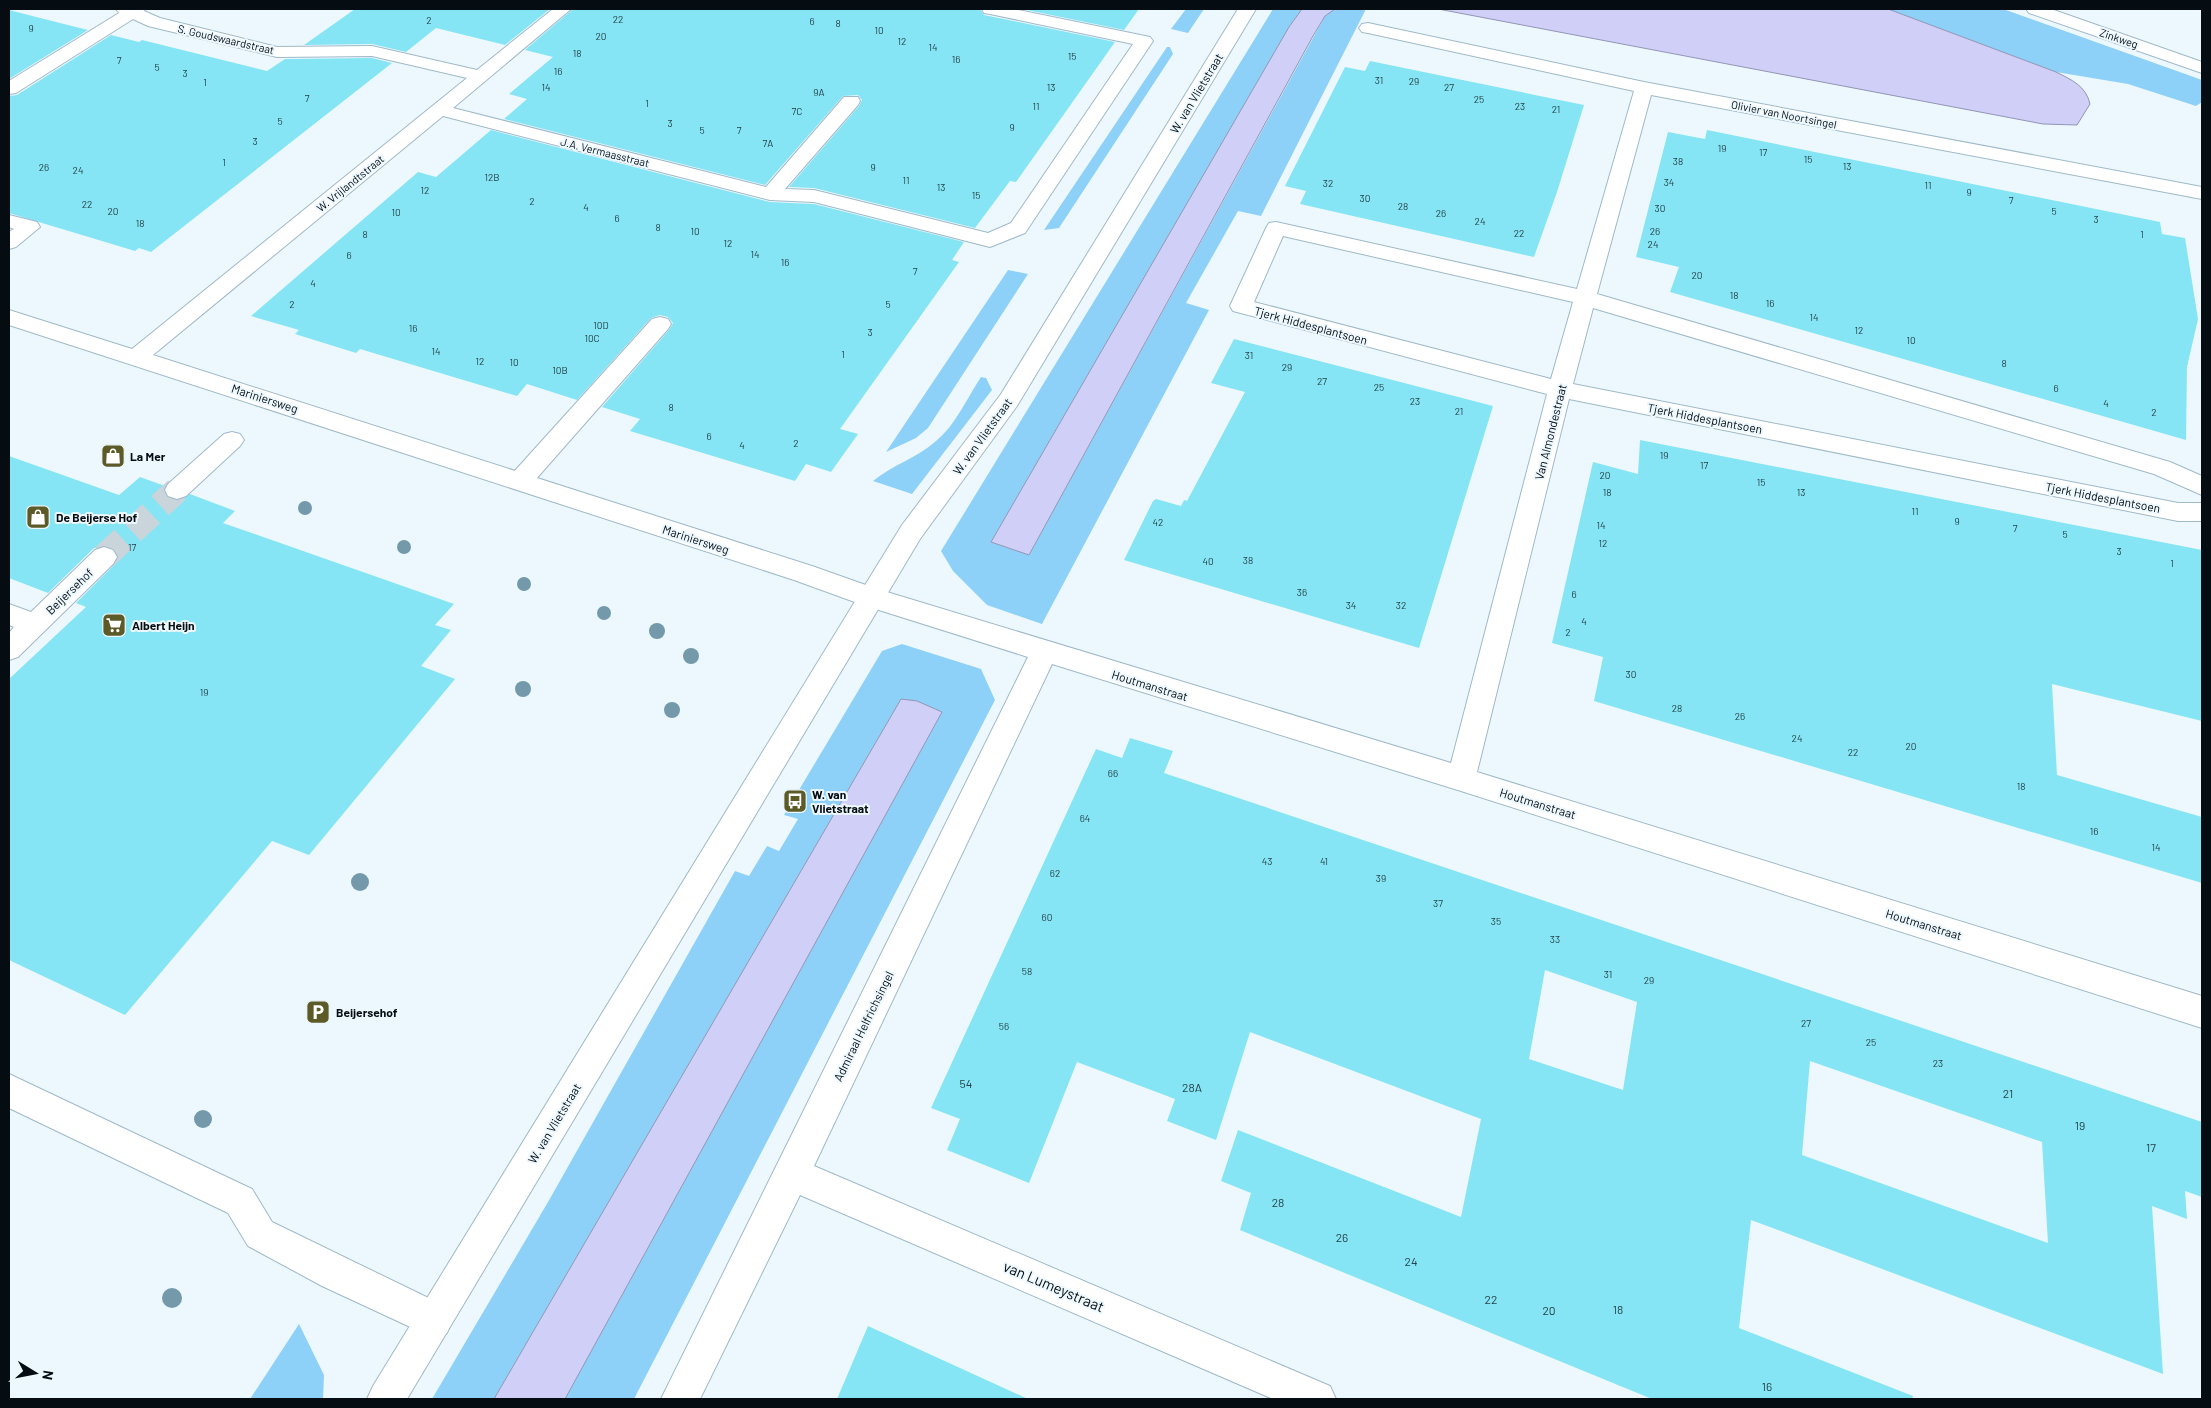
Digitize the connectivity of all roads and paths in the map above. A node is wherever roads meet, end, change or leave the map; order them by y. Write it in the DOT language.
graph roads {
  1 [pos="563,9"];
  2 [pos="990,9"];
  3 [pos="1247,9"];
  4 [pos="2035,9"];
  5 [pos="131,10"];
  6 [pos="1368,28"];
  7 [pos="2202,68"];
  8 [pos="480,76"];
  9 [pos="1644,88"];
  10 [pos="9,89"];
  11 [pos="851,101"];
  12 [pos="440,110"];
  13 [pos="2202,193"];
  14 [pos="770,194"];
  15 [pos="9,221"];
  16 [pos="9,242"];
  17 [pos="1585,298"];
  18 [pos="9,317"];
  19 [pos="660,324"];
  20 [pos="136,357"];
  21 [pos="1560,389"];
  22 [pos="232,440"];
  23 [pos="520,481"];
  24 [pos="2202,486"];
  25 [pos="177,490"];
  26 [pos="2202,512"];
  27 [pos="104,557"];
  28 [pos="872,598"];
  29 [pos="9,614"];
  30 [pos="34,624"];
  31 [pos="9,649"];
  32 [pos="1044,652"];
  33 [pos="1462,779"];
  34 [pos="2202,1012"];
  35 [pos="9,1091"];
  36 [pos="792,1174"];
  37 [pos="434,1320"];
  38 [pos="386,1399"];
  39 [pos="680,1399"];
  40 [pos="1317,1399"];
  1 -- 8 [label="street, W. Vrijlandtstraat"];
  2 -- 14 [label="street, J.A. Vermaasstraat"];
  3 -- 28 [label="street, W. van Vlietstraat"];
  4 -- 7 [label="street, Zinkweg"];
  5 -- 8 [label="street, S. Goudswaardstraat"];
  5 -- 10 [label="street"];
  6 -- 9 [label="street, Olivier van Noortsingel"];
  8 -- 12 [label="street, W. Vrijlandtstraat"];
  9 -- 13 [label="street, Olivier van Noortsingel"];
  9 -- 17 [label="street, Van Almondestraat"];
  11 -- 14 [label="street"];
  12 -- 14 [label="street, J.A. Vermaasstraat"];
  12 -- 20 [label="street, W. Vrijlandtstraat"];
  15 -- 16 [label="street"];
  17 -- 21 [label="street, Van Almondestraat"];
  17 -- 21 [label="street, Tjerk Hiddesplantsoen"];
  17 -- 24 [label="street, Tjerk Hiddesplantsoen"];
  18 -- 20 [label="street, Mariniersweg"];
  19 -- 23 [label="street"];
  20 -- 23 [label="street, Mariniersweg"];
  21 -- 26 [label="street, Tjerk Hiddesplantsoen"];
  21 -- 33 [label="street, Van Almondestraat"];
  22 -- 25 [label="street"];
  23 -- 28 [label="street, Mariniersweg"];
  27 -- 30 [label="street, Beijersehof"];
  28 -- 32 [label="street, Houtmanstraat"];
  28 -- 37 [label="street, W. van Vlietstraat"];
  29 -- 30 [label="street, Beijersehof"];
  30 -- 31 [label="street, Beijersehof"];
  32 -- 33 [label="street, Houtmanstraat"];
  32 -- 36 [label="street, Admiraal Helfrichsingel"];
  33 -- 34 [label="street, Houtmanstraat"];
  35 -- 37 [label="street"];
  36 -- 39 [label="street, Admiraal Helfrichsingel"];
  36 -- 40 [label="street, van Lumeystraat"];
  37 -- 38 [label="street, W. van Vlietstraat"];
}
